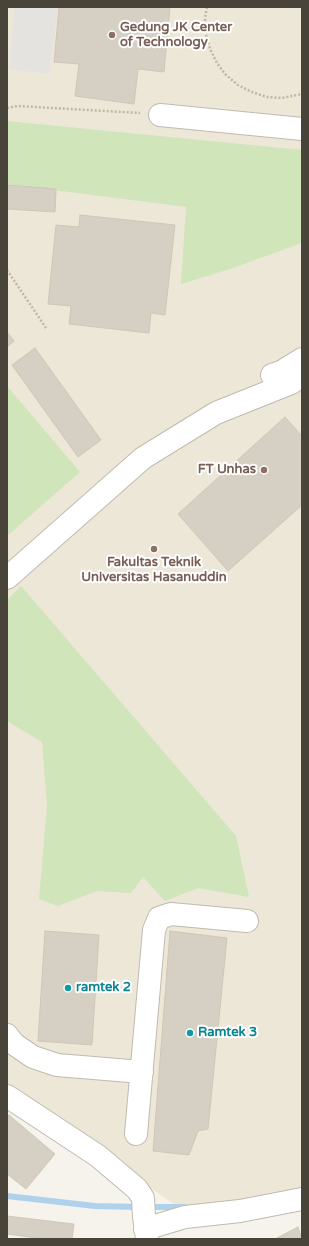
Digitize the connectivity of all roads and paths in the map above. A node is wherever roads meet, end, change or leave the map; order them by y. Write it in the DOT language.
graph roads {
  1 [pos="207,7"];
  2 [pos="302,94"];
  3 [pos="7,108"];
  4 [pos="160,114"];
  5 [pos="302,129"];
  6 [pos="7,270"];
  7 [pos="46,328"];
  8 [pos="302,359"];
  9 [pos="302,376"];
  10 [pos="7,559"];
  11 [pos="7,578"];
  12 [pos="247,920"];
  13 [pos="7,1035"];
  14 [pos="142,1072"];
  15 [pos="7,1096"];
  16 [pos="136,1134"];
  17 [pos="302,1199"];
  18 [pos="145,1221"];
  1 -- 2 [label="path"];
  3 -- 4 [label="path"];
  4 -- 5 [label="street"];
  6 -- 7 [label="path"];
  8 -- 10 [label="street"];
  9 -- 11 [label="street"];
  12 -- 14 [label="street"];
  13 -- 14 [label="street"];
  14 -- 16 [label="street"];
  15 -- 18 [label="street"];
  17 -- 18 [label="street"];
}
